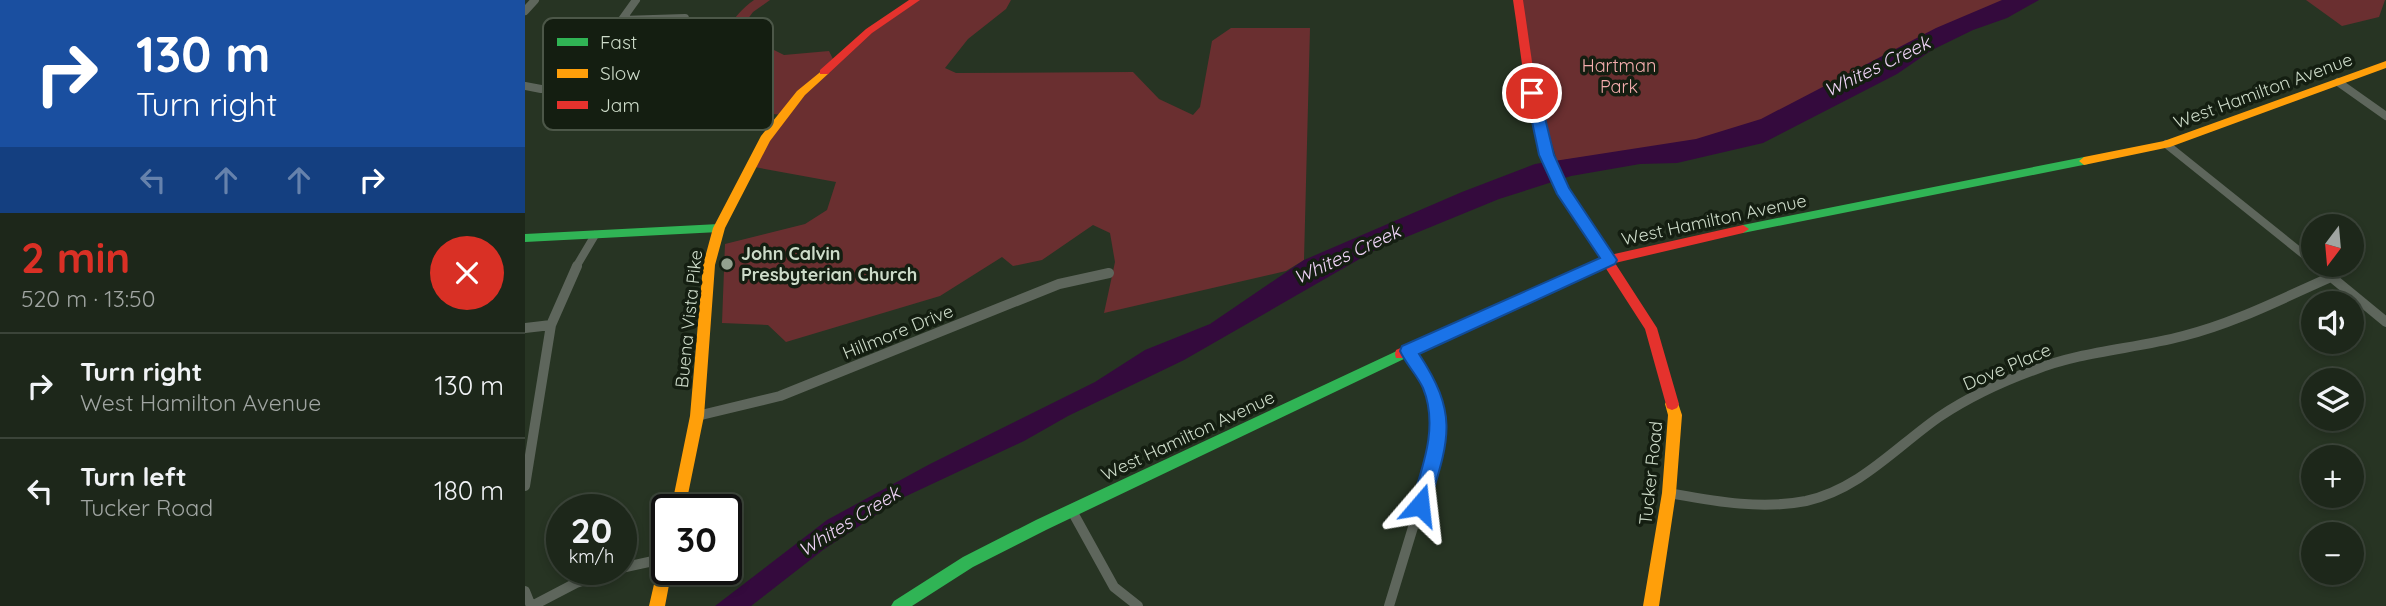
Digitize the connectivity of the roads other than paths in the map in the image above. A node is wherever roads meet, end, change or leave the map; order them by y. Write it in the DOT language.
graph roads {
  1 [pos="535,0"];
  2 [pos="636,0"];
  3 [pos="915,0"];
  4 [pos="1518,0"];
  5 [pos="525,11"];
  6 [pos="623,18"];
  7 [pos="2386,64"];
  8 [pos="2338,82"];
  9 [pos="525,86"];
  10 [pos="543,89"];
  11 [pos="2386,116"];
  12 [pos="773,129"];
  13 [pos="772,130"];
  14 [pos="2166,144"];
  15 [pos="719,228"];
  16 [pos="596,235"];
  17 [pos="525,237"];
  18 [pos="2301,252"];
  19 [pos="1609,260"];
  20 [pos="1109,273"];
  21 [pos="2331,277"];
  22 [pos="2386,322"];
  23 [pos="551,325"];
  24 [pos="525,328"];
  25 [pos="1408,351"];
  26 [pos="697,416"];
  27 [pos="525,486"];
  28 [pos="1669,493"];
  29 [pos="681,494"];
  30 [pos="1072,511"];
  31 [pos="572,585"];
  32 [pos="661,585"];
  33 [pos="525,591"];
  34 [pos="532,606"];
  35 [pos="657,606"];
  36 [pos="899,606"];
  37 [pos="1138,606"];
  38 [pos="1389,606"];
  39 [pos="1651,606"];
  1 -- 5 [label="street"];
  2 -- 6 [label="street"];
  3 -- 12 [label="street, Buena Vista Pike"];
  4 -- 19 [label="street, Tucker Road"];
  7 -- 8 [label="street, West Hamilton Avenue"];
  8 -- 11 [label="street"];
  8 -- 14 [label="street, West Hamilton Avenue"];
  9 -- 10 [label="street"];
  13 -- 15 [label="street, Buena Vista Pike"];
  14 -- 18 [label="street"];
  14 -- 19 [label="street, West Hamilton Avenue"];
  15 -- 16 [label="street"];
  15 -- 26 [label="street, Buena Vista Pike"];
  16 -- 17 [label="street"];
  16 -- 23 [label="street"];
  19 -- 25 [label="street, West Hamilton Avenue"];
  19 -- 28 [label="street, Tucker Road"];
  20 -- 26 [label="street, Hillmore Drive"];
  21 -- 22 [label="street"];
  21 -- 28 [label="street, Dove Place"];
  23 -- 24 [label="street"];
  23 -- 27 [label="street"];
  25 -- 30 [label="street, West Hamilton Avenue"];
  25 -- 38 [label="street"];
  26 -- 29 [label="street, Buena Vista Pike"];
  28 -- 39 [label="street, Tucker Road"];
  30 -- 36 [label="street, West Hamilton Avenue"];
  30 -- 37 [label="street"];
  31 -- 34 [label="street"];
  32 -- 35 [label="street"];
  33 -- 34 [label="street"];
}
